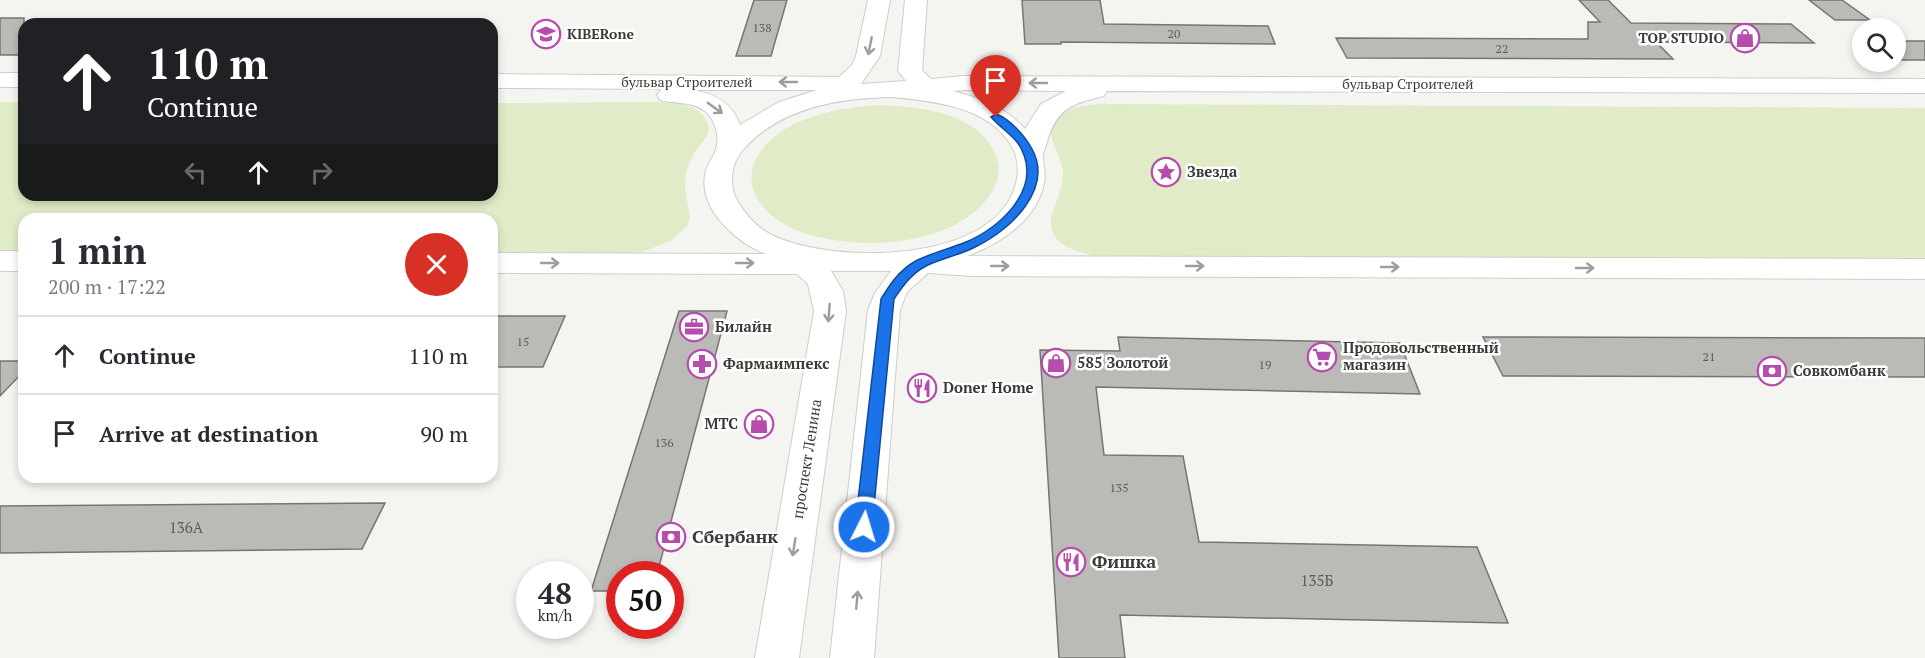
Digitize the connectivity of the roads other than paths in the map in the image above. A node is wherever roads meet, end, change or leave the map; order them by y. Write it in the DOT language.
graph roads {
  1 [pos="879,0"];
  2 [pos="916,0"];
  3 [pos="0,80"];
  4 [pos="18,80"];
  5 [pos="498,81"];
  6 [pos="847,84"];
  7 [pos="923,86"];
  8 [pos="1925,86"];
  9 [pos="886,90"];
  10 [pos="0,94"];
  11 [pos="18,94"];
  12 [pos="1925,94"];
  13 [pos="498,95"];
  14 [pos="817,98"];
  15 [pos="950,98"];
  16 [pos="731,147"];
  17 [pos="1030,155"];
  18 [pos="791,256"];
  19 [pos="920,260"];
  20 [pos="0,261"];
  21 [pos="18,261"];
  22 [pos="498,262"];
  23 [pos="1925,269"];
  24 [pos="777,658"];
  25 [pos="852,658"];
  1 -- 6 [label="main road, one-way"];
  2 -- 7 [label="main road"];
  3 -- 4 [label="main road"];
  6 -- 5 [label="main road, бульвар Строителей, one-way"];
  6 -- 9 [label="main road, бульвар Строителей"];
  6 -- 14 [label="main road"];
  8 -- 7 [label="main road, бульвар Строителей, one-way"];
  7 -- 9 [label="main road, бульвар Строителей"];
  7 -- 15 [label="main road"];
  9 -- 14 [label="main road"];
  9 -- 15 [label="main road"];
  10 -- 11 [label="main road"];
  12 -- 17 [label="main road, бульвар Строителей"];
  13 -- 16 [label="main road, бульвар Строителей, one-way"];
  14 -- 16 [label="main road"];
  15 -- 17 [label="main road"];
  16 -- 18 [label="main road"];
  17 -- 19 [label="main road, бульвар Строителей"];
  18 -- 19 [label="main road"];
  22 -- 18 [label="main road, one-way"];
  18 -- 24 [label="main road, проспект Ленина, one-way"];
  19 -- 23 [label="main road, one-way"];
  25 -- 19 [label="main road, one-way"];
  20 -- 21 [label="main road"];
}
